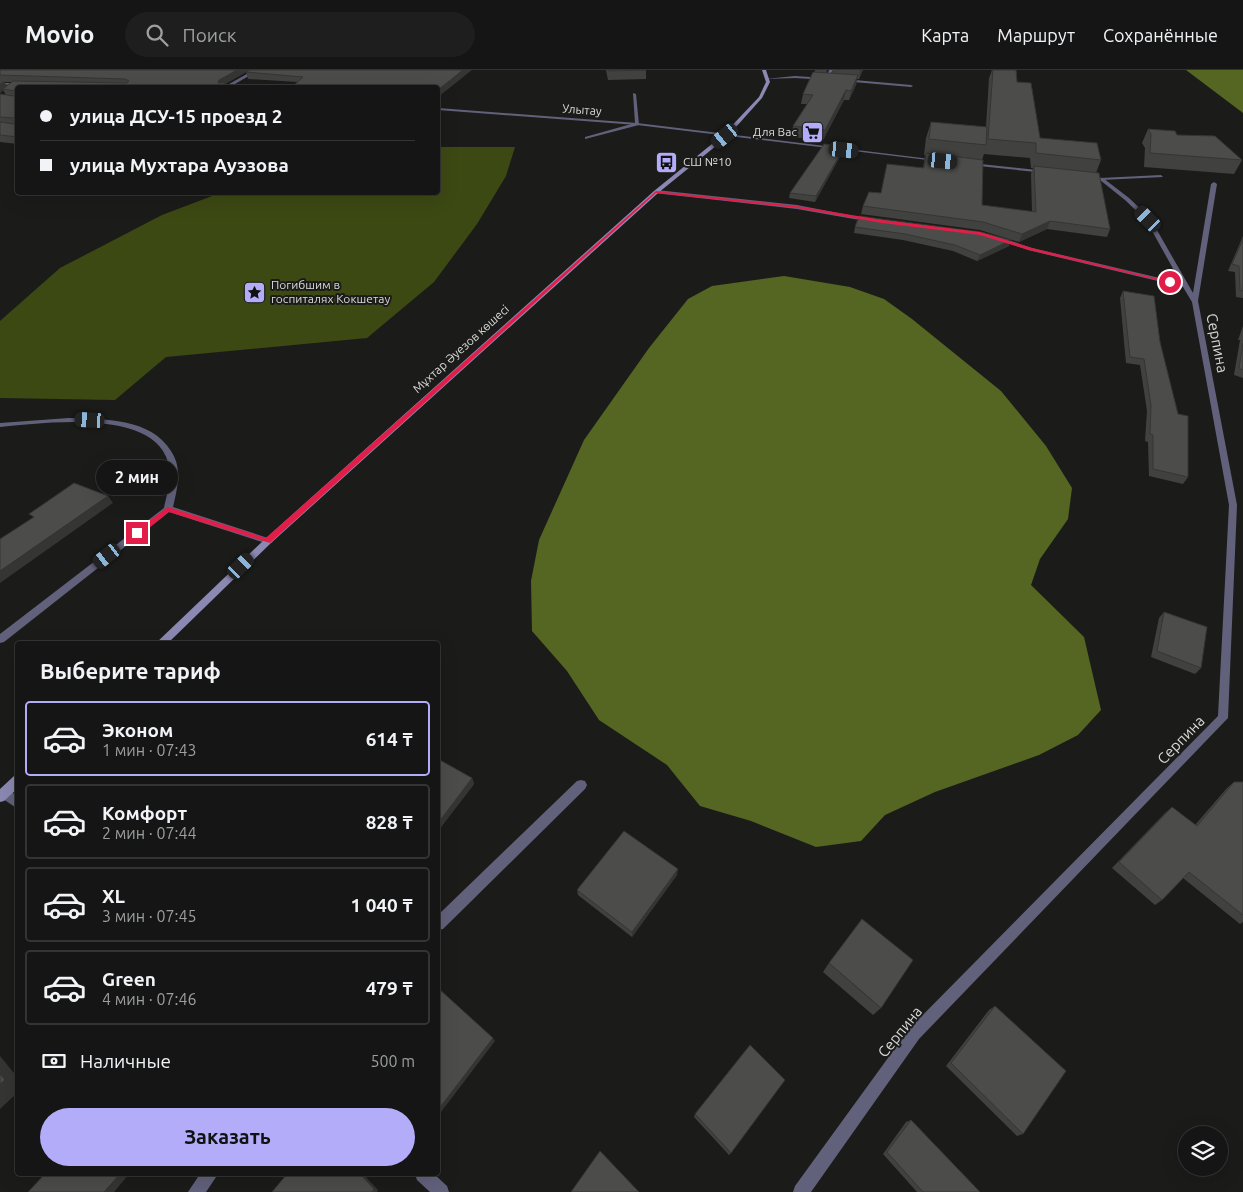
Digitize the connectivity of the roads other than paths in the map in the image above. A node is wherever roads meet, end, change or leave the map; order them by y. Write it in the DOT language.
graph roads {
  1 [pos="257,70"];
  2 [pos="688,70"];
  3 [pos="704,70"];
  4 [pos="764,70"];
  5 [pos="794,70"];
  6 [pos="831,70"];
  7 [pos="795,77"];
  8 [pos="767,79"];
  9 [pos="827,79"];
  10 [pos="0,84"];
  11 [pos="16,84"];
  12 [pos="26,84"];
  13 [pos="230,85"];
  14 [pos="911,86"];
  15 [pos="11,88"];
  16 [pos="634,94"];
  17 [pos="440,109"];
  18 [pos="637,124"];
  19 [pos="725,136"];
  20 [pos="587,138"];
  21 [pos="943,161"];
  22 [pos="963,163"];
  23 [pos="1052,173"];
  24 [pos="1081,176"];
  25 [pos="1161,176"];
  26 [pos="1101,179"];
  27 [pos="1214,184"];
  28 [pos="656,192"];
  29 [pos="882,222"];
  30 [pos="989,236"];
  31 [pos="1187,286"];
  32 [pos="1194,302"];
  33 [pos="0,425"];
  34 [pos="168,510"];
  35 [pos="268,541"];
  36 [pos="0,639"];
  37 [pos="163,641"];
  38 [pos="15,783"];
  39 [pos="581,785"];
  40 [pos="2,795"];
  41 [pos="15,802"];
  42 [pos="440,922"];
  43 [pos="208,1176"];
  44 [pos="425,1176"];
  45 [pos="196,1192"];
  46 [pos="441,1192"];
  47 [pos="801,1192"];
  1 -- 13 [label="street"];
  2 -- 3 [label="street"];
  4 -- 8 [label="main road"];
  5 -- 7 [label="street"];
  6 -- 9 [label="street"];
  7 -- 8 [label="street"];
  7 -- 9 [label="street"];
  8 -- 19 [label="main road, Мұхтар Әуезов көшесі"];
  9 -- 14 [label="street"];
  10 -- 11 [label="street"];
  11 -- 12 [label="street"];
  11 -- 15 [label="street"];
  16 -- 18 [label="street"];
  17 -- 18 [label="street, Улытау"];
  18 -- 19 [label="street, Улытау"];
  18 -- 20 [label="street"];
  19 -- 21 [label="street, Улытау"];
  19 -- 28 [label="main road, Мұхтар Әуезов көшесі"];
  22 -- 23 [label="street"];
  24 -- 26 [label="street"];
  25 -- 26 [label="street"];
  26 -- 31 [label="street, Серпина"];
  27 -- 32 [label="street"];
  28 -- 29 [label="street"];
  28 -- 35 [label="main road, Мұхтар Әуезов көшесі"];
  30 -- 31 [label="street"];
  31 -- 32 [label="street, Серпина"];
  32 -- 47 [label="street, Серпина"];
  33 -- 34 [label="street"];
  34 -- 35 [label="street"];
  34 -- 36 [label="street"];
  35 -- 37 [label="main road, Мұхтар Әуезов көшесі"];
  38 -- 40 [label="main road"];
  39 -- 42 [label="street"];
  40 -- 41 [label="street"];
  43 -- 45 [label="street"];
  44 -- 46 [label="street"];
}
